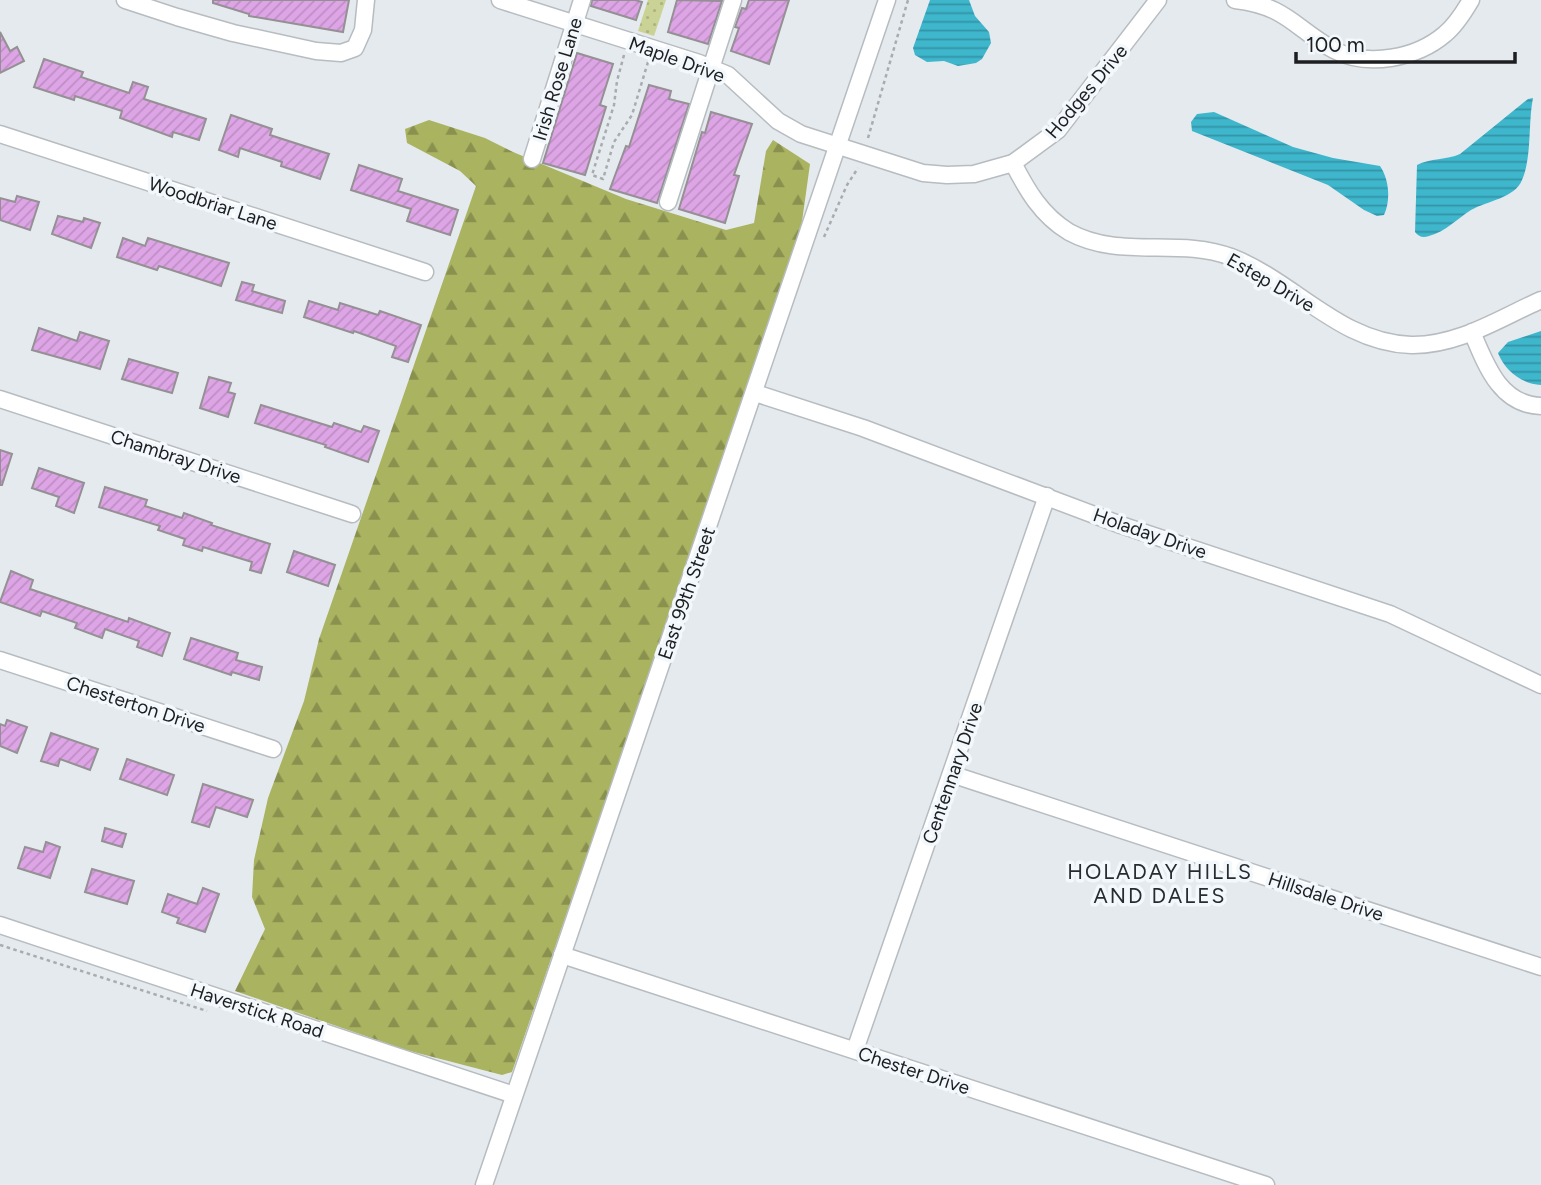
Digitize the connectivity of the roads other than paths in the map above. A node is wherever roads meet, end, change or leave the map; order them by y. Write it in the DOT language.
graph roads {
  1 [pos="125,0"];
  2 [pos="366,0"];
  3 [pos="500,0"];
  4 [pos="582,0"];
  5 [pos="733,0"];
  6 [pos="887,0"];
  7 [pos="1158,0"];
  8 [pos="1237,0"];
  9 [pos="1471,0"];
  10 [pos="575,24"];
  11 [pos="712,68"];
  12 [pos="0,134"];
  13 [pos="838,147"];
  14 [pos="532,159"];
  15 [pos="1013,163"];
  16 [pos="668,202"];
  17 [pos="425,272"];
  18 [pos="1541,300"];
  19 [pos="1472,332"];
  20 [pos="755,393"];
  21 [pos="0,399"];
  22 [pos="1541,406"];
  23 [pos="1047,496"];
  24 [pos="352,514"];
  25 [pos="0,660"];
  26 [pos="1541,685"];
  27 [pos="272,749"];
  28 [pos="951,774"];
  29 [pos="0,925"];
  30 [pos="562,955"];
  31 [pos="1541,967"];
  32 [pos="855,1049"];
  33 [pos="514,1095"];
  34 [pos="484,1185"];
  35 [pos="1266,1185"];
  1 -- 2 [label="street"];
  3 -- 10 [label="street, Maple Drive"];
  4 -- 10 [label="street, Irish Rose Lane"];
  5 -- 11 [label="street"];
  6 -- 13 [label="street, East 99th Street"];
  7 -- 15 [label="street, Hodges Drive"];
  8 -- 9 [label="street"];
  10 -- 11 [label="street, Maple Drive"];
  10 -- 14 [label="street, Irish Rose Lane"];
  11 -- 13 [label="street, Maple Drive"];
  11 -- 16 [label="street"];
  12 -- 17 [label="street, Woodbriar Lane"];
  13 -- 15 [label="street, Hodges Drive"];
  13 -- 20 [label="street, East 99th Street"];
  15 -- 19 [label="street, Estep Drive"];
  18 -- 19 [label="street, Estep Drive"];
  19 -- 22 [label="street"];
  20 -- 23 [label="street, Holaday Drive"];
  20 -- 30 [label="street, East 99th Street"];
  21 -- 24 [label="street, Chambray Drive"];
  23 -- 26 [label="street, Holaday Drive"];
  23 -- 28 [label="street, Centennary Drive"];
  25 -- 27 [label="street, Chesterton Drive"];
  28 -- 31 [label="street, Hillsdale Drive"];
  28 -- 32 [label="street, Centennary Drive"];
  29 -- 33 [label="street, Haverstick Road"];
  30 -- 32 [label="street, Chester Drive"];
  30 -- 33 [label="street, East 99th Street"];
  32 -- 35 [label="street, Chester Drive"];
  33 -- 34 [label="street, East 99th Street"];
}
